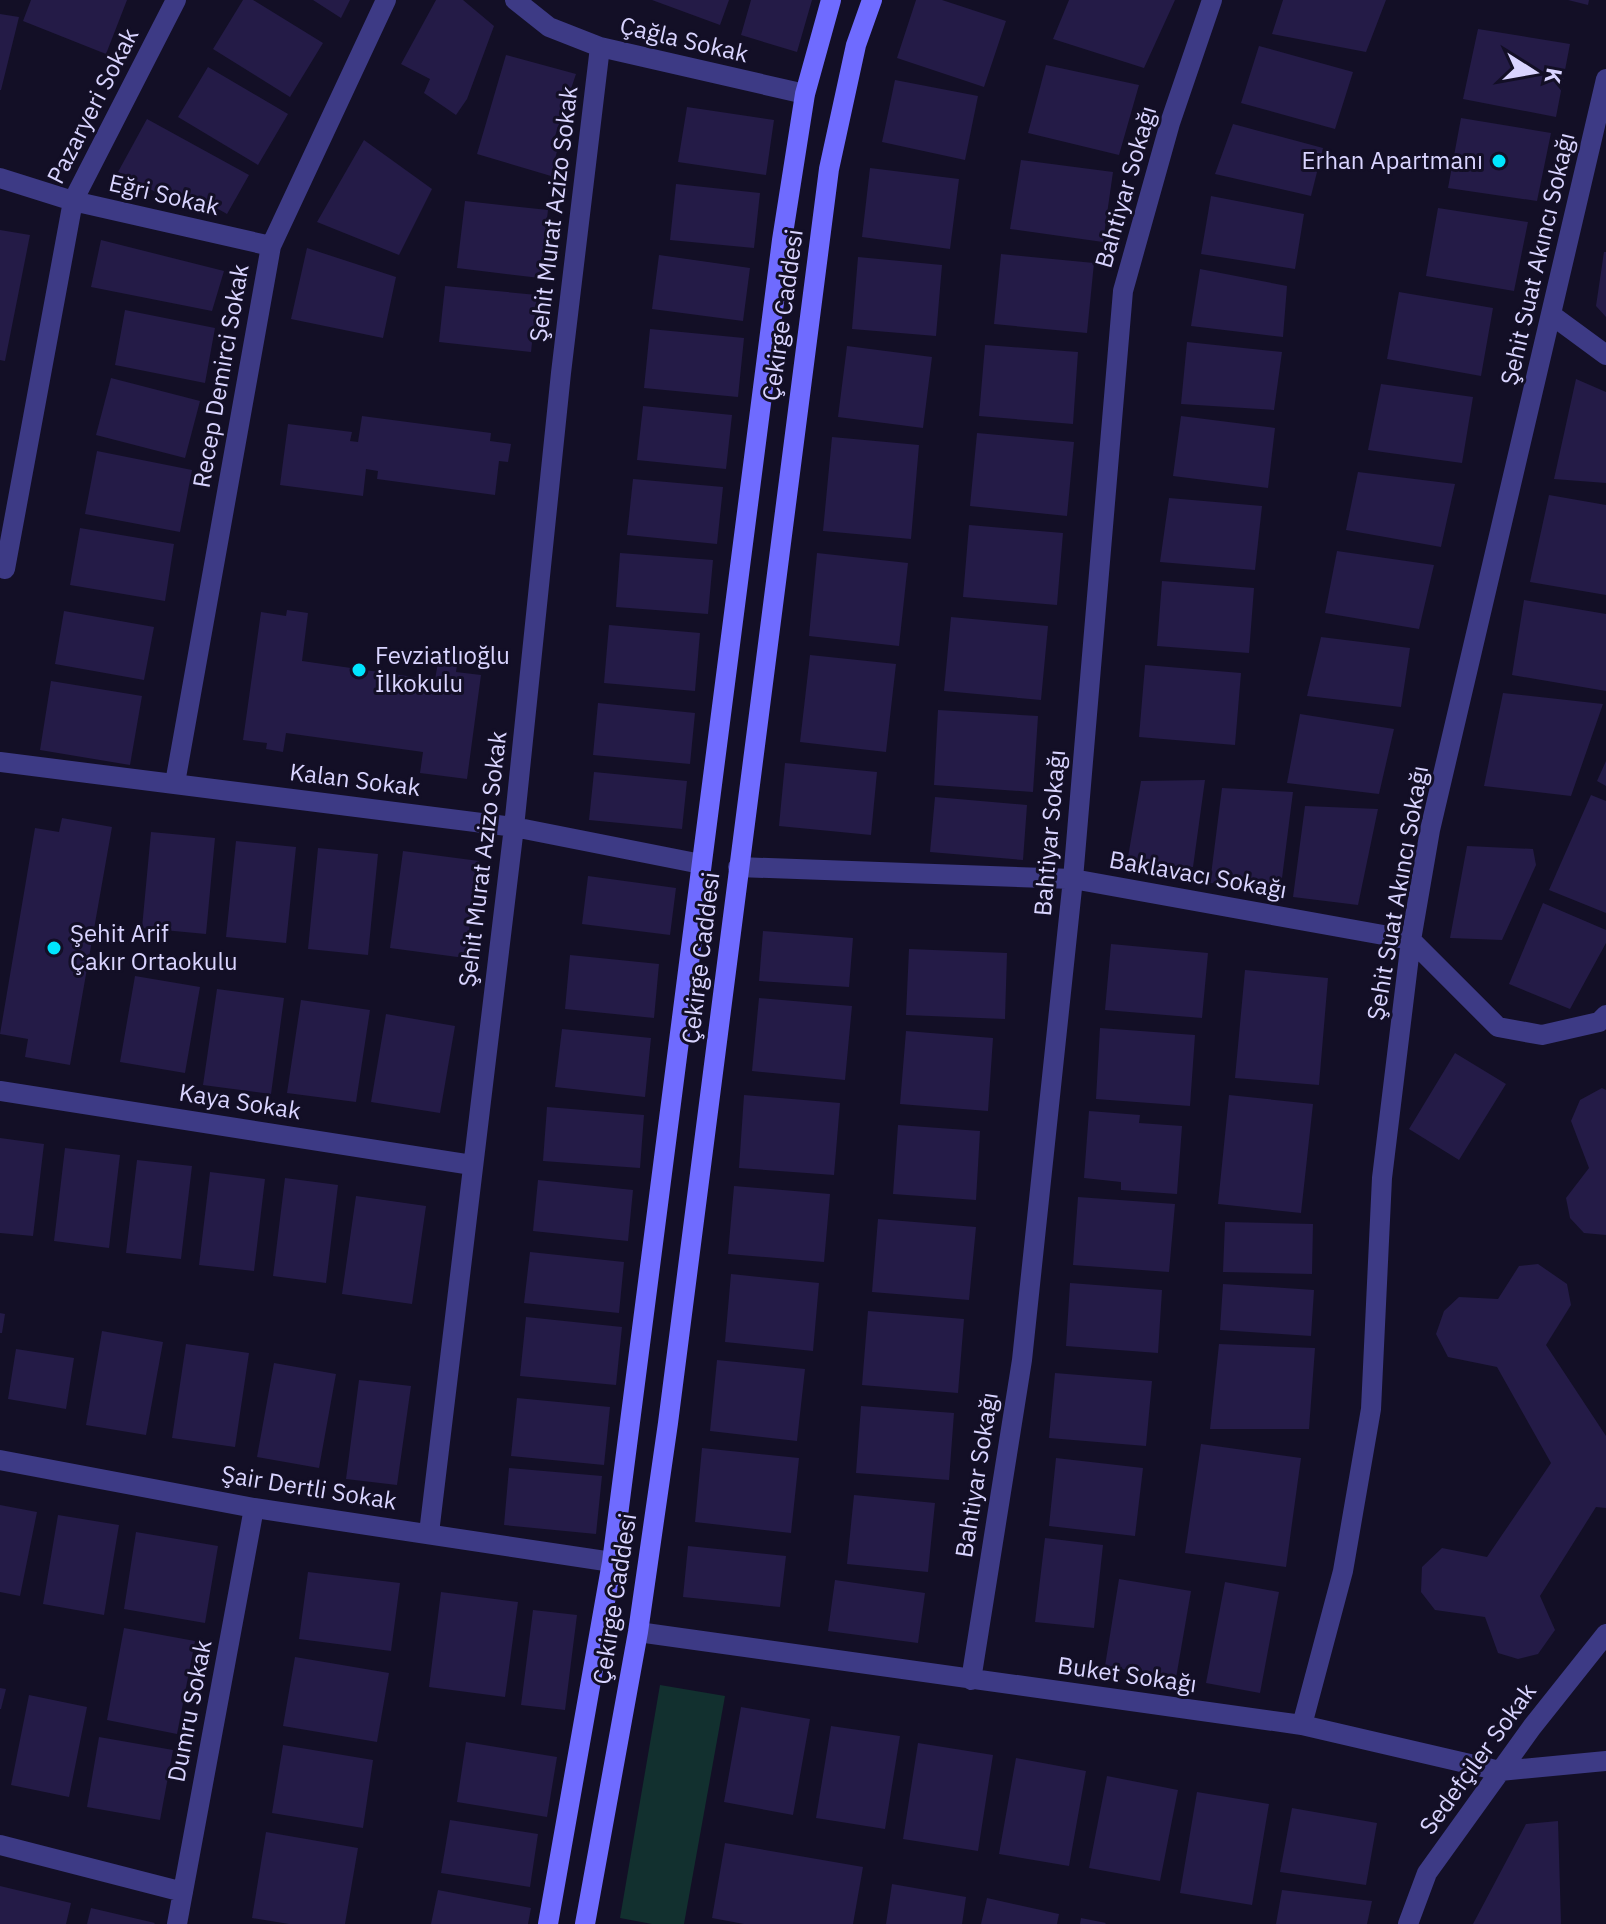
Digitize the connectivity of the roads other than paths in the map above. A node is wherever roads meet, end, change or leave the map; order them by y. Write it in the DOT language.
graph roads {
  1 [pos="176,0"];
  2 [pos="386,0"];
  3 [pos="515,0"];
  4 [pos="831,0"];
  5 [pos="872,0"];
  6 [pos="1212,0"];
  7 [pos="600,47"];
  8 [pos="1605,89"];
  9 [pos="805,94"];
  10 [pos="0,178"];
  11 [pos="73,201"];
  12 [pos="271,246"];
  13 [pos="1553,316"];
  14 [pos="1606,355"];
  15 [pos="5,569"];
  16 [pos="0,762"];
  17 [pos="175,783"];
  18 [pos="514,827"];
  19 [pos="701,864"];
  20 [pos="738,867"];
  21 [pos="1073,879"];
  22 [pos="1411,940"];
  23 [pos="1606,1015"];
  24 [pos="0,1091"];
  25 [pos="472,1165"];
  26 [pos="0,1460"];
  27 [pos="254,1508"];
  28 [pos="429,1533"];
  29 [pos="612,1562"];
  30 [pos="638,1632"];
  31 [pos="1606,1634"];
  32 [pos="971,1680"];
  33 [pos="1302,1725"];
  34 [pos="1606,1761"];
  35 [pos="1500,1771"];
  36 [pos="0,1845"];
  37 [pos="183,1892"];
  38 [pos="177,1924"];
  39 [pos="548,1924"];
  40 [pos="585,1924"];
  41 [pos="1408,1924"];
  1 -- 11 [label="street, Pazaryeri Sokak"];
  2 -- 12 [label="street, Recep Demirci Sokak"];
  3 -- 7 [label="street, Çağla Sokak"];
  4 -- 9 [label="main road, Çekirge Caddesi"];
  5 -- 20 [label="main road, Çekirge Caddesi"];
  6 -- 21 [label="street, Bahtiyar Sokağı"];
  7 -- 9 [label="street, Çağla Sokak"];
  7 -- 18 [label="street, Şehit Murat Azizo Sokak"];
  8 -- 13 [label="street, Şehit Suat Akıncı Sokağı"];
  9 -- 19 [label="main road, Çekirge Caddesi"];
  10 -- 11 [label="street, Eğri Sokak"];
  11 -- 12 [label="street, Eğri Sokak"];
  11 -- 15 [label="street, Pazaryeri Sokak"];
  12 -- 17 [label="street, Recep Demirci Sokak"];
  13 -- 14 [label="street"];
  13 -- 22 [label="street, Şehit Suat Akıncı Sokağı"];
  16 -- 17 [label="street, Kalan Sokak"];
  17 -- 18 [label="street, Kalan Sokak"];
  18 -- 19 [label="street, Kalan Sokak"];
  18 -- 25 [label="street, Şehit Murat Azizo Sokak"];
  19 -- 29 [label="main road, Çekirge Caddesi"];
  20 -- 21 [label="street, Baklavacı Sokağı"];
  20 -- 30 [label="main road, Çekirge Caddesi"];
  21 -- 22 [label="street, Baklavacı Sokağı"];
  21 -- 32 [label="street, Bahtiyar Sokağı"];
  22 -- 23 [label="street"];
  22 -- 33 [label="street, Şehit Suat Akıncı Sokağı"];
  24 -- 25 [label="street, Kaya Sokak"];
  25 -- 28 [label="street, Şehit Murat Azizo Sokak"];
  26 -- 27 [label="street, Şair Dertli Sokak"];
  27 -- 28 [label="street, Şair Dertli Sokak"];
  27 -- 37 [label="street, Dumru Sokak"];
  28 -- 29 [label="street, Şair Dertli Sokak"];
  29 -- 39 [label="main road, Çekirge Caddesi"];
  30 -- 32 [label="street, Buket Sokağı"];
  30 -- 40 [label="main road, Çekirge Caddesi"];
  31 -- 35 [label="street, Sedefçiler Sokak"];
  32 -- 33 [label="street, Buket Sokağı"];
  33 -- 35 [label="street, Buket Sokağı"];
  34 -- 35 [label="street, Buket Sokağı"];
  35 -- 41 [label="street, Sedefçiler Sokak"];
  36 -- 37 [label="street"];
  37 -- 38 [label="street, Dumru Sokak"];
}
